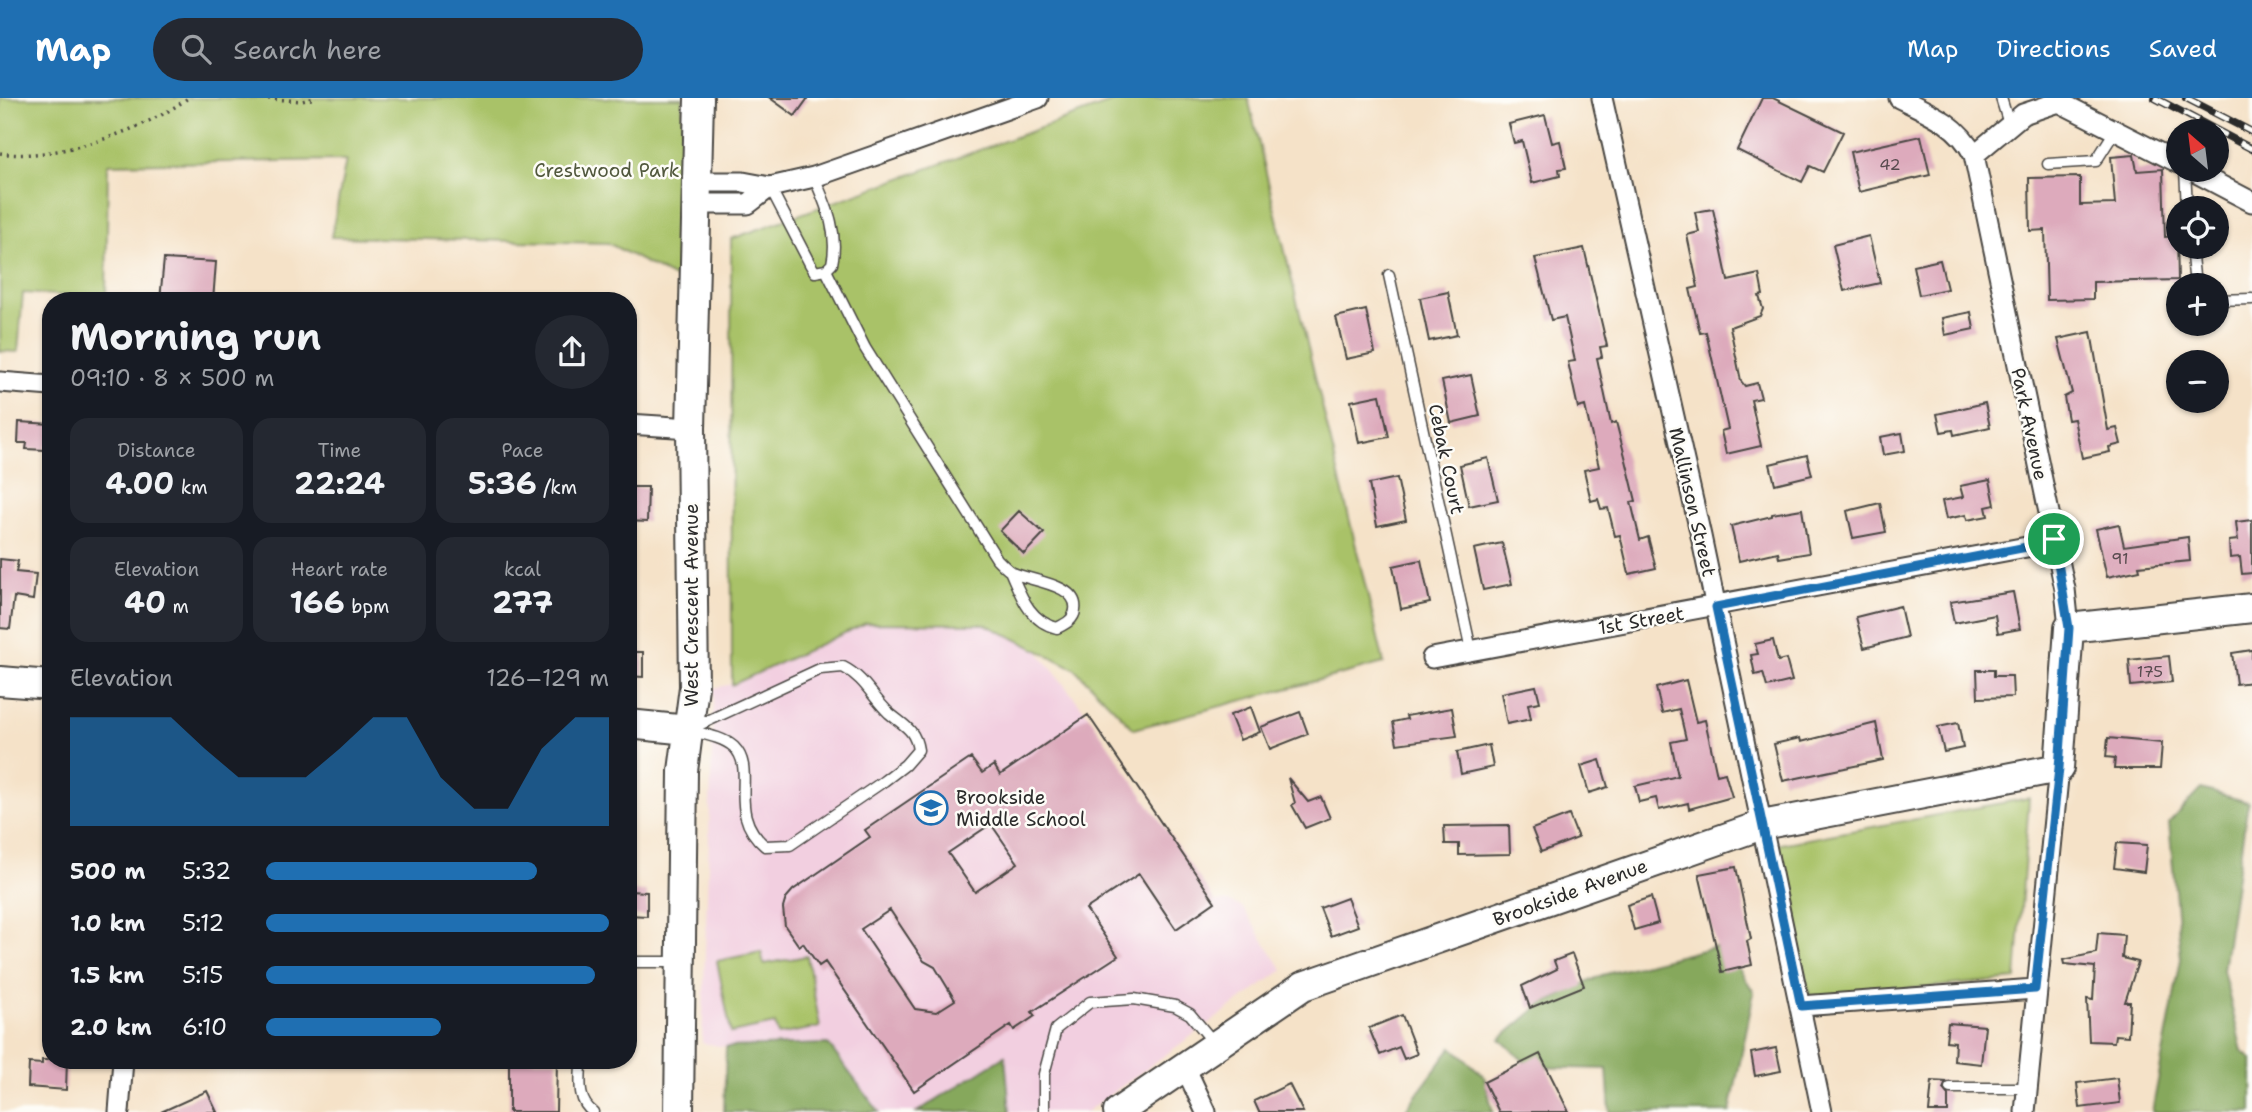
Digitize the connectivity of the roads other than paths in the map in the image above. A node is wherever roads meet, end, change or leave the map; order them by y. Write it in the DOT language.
graph roads {
  1 [pos="697,98"];
  2 [pos="1038,98"];
  3 [pos="1602,98"];
  4 [pos="1899,98"];
  5 [pos="2001,98"];
  6 [pos="2009,124"];
  7 [pos="2115,131"];
  8 [pos="1974,155"];
  9 [pos="2166,156"];
  10 [pos="2048,164"];
  11 [pos="814,177"];
  12 [pos="2212,182"];
  13 [pos="770,187"];
  14 [pos="697,193"];
  15 [pos="2252,202"];
  16 [pos="826,270"];
  17 [pos="1389,275"];
  18 [pos="2252,299"];
  19 [pos="2229,300"];
  20 [pos="0,382"];
  21 [pos="42,385"];
  22 [pos="637,425"];
  23 [pos="691,428"];
  24 [pos="2054,539"];
  25 [pos="1011,573"];
  26 [pos="1716,607"];
  27 [pos="2252,608"];
  28 [pos="2069,628"];
  29 [pos="1471,650"];
  30 [pos="1432,658"];
  31 [pos="0,681"];
  32 [pos="42,684"];
  33 [pos="637,725"];
  34 [pos="688,730"];
  35 [pos="2059,768"];
  36 [pos="1762,825"];
  37 [pos="637,962"];
  38 [pos="680,962"];
  39 [pos="2035,989"];
  40 [pos="1801,1006"];
  41 [pos="1215,1044"];
  42 [pos="1184,1065"];
  43 [pos="122,1069"];
  44 [pos="581,1069"];
  45 [pos="1950,1088"];
  46 [pos="2027,1088"];
  47 [pos="118,1112"];
  48 [pos="593,1112"];
  49 [pos="679,1112"];
  50 [pos="1044,1112"];
  51 [pos="1118,1112"];
  52 [pos="1206,1112"];
  53 [pos="1822,1112"];
  54 [pos="2025,1112"];
  1 -- 14 [label="main road, West Crescent Avenue"];
  2 -- 11 [label="street"];
  3 -- 26 [label="street, Mallinson Street"];
  4 -- 8 [label="street"];
  5 -- 6 [label="lane"];
  6 -- 7 [label="street"];
  6 -- 8 [label="street"];
  7 -- 9 [label="street"];
  7 -- 10 [label="lane"];
  8 -- 24 [label="street, Park Avenue"];
  11 -- 13 [label="street"];
  11 -- 16 [label="lane"];
  12 -- 15 [label="street"];
  13 -- 14 [label="street"];
  13 -- 16 [label="lane"];
  14 -- 23 [label="main road, West Crescent Avenue"];
  16 -- 25 [label="lane"];
  17 -- 29 [label="lane, Cebak Court"];
  18 -- 19 [label="lane"];
  20 -- 21 [label="street"];
  22 -- 23 [label="street"];
  23 -- 34 [label="main road, West Crescent Avenue"];
  24 -- 26 [label="street, 1st Street"];
  24 -- 28 [label="street, Park Avenue"];
  25 -- 25 [label="lane"];
  26 -- 29 [label="street, 1st Street"];
  26 -- 36 [label="street, Mallinson Street"];
  27 -- 28 [label="main road"];
  28 -- 35 [label="main road, Park Avenue"];
  29 -- 30 [label="street, 1st Street"];
  31 -- 32 [label="main road"];
  33 -- 34 [label="main road"];
  34 -- 34 [label="lane"];
  34 -- 38 [label="main road, West Crescent Avenue"];
  35 -- 36 [label="main road, Brookside Avenue"];
  35 -- 39 [label="street, Park Avenue"];
  36 -- 40 [label="street, Mallinson Street"];
  36 -- 41 [label="main road, Brookside Avenue"];
  37 -- 38 [label="lane"];
  38 -- 49 [label="main road, West Crescent Avenue"];
  39 -- 40 [label="street"];
  39 -- 46 [label="street, Park Avenue"];
  40 -- 53 [label="street, Mallinson Street"];
  41 -- 42 [label="main road, Brookside Avenue"];
  41 -- 50 [label="lane"];
  42 -- 51 [label="main road, Brookside Avenue"];
  42 -- 52 [label="street"];
  43 -- 47 [label="street"];
  44 -- 48 [label="lane"];
  45 -- 46 [label="lane"];
  46 -- 54 [label="street, Park Avenue"];
}
